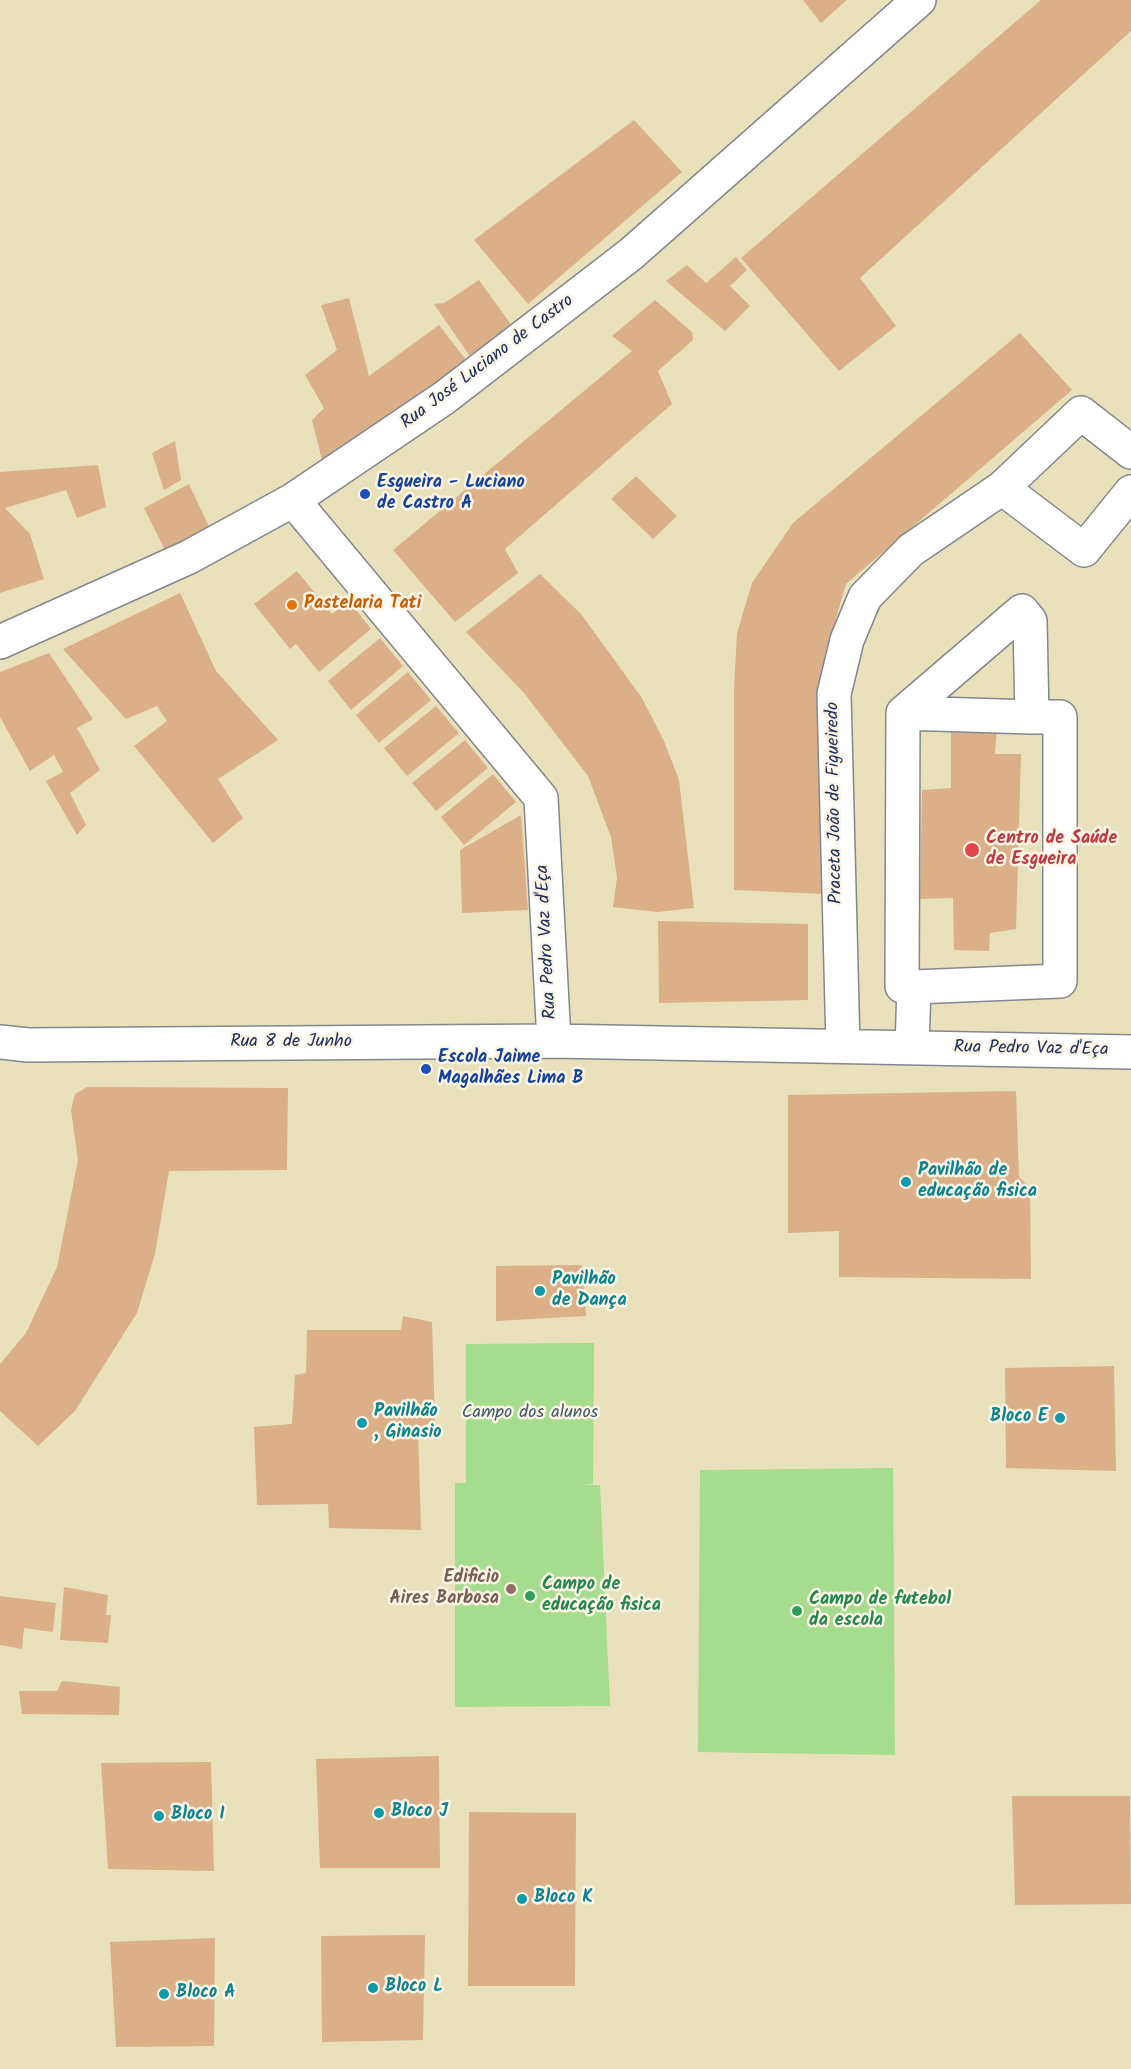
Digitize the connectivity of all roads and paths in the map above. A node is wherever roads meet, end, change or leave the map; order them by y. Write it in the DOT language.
graph roads {
  1 [pos="919,0"];
  2 [pos="1131,452"];
  3 [pos="1002,488"];
  4 [pos="1131,492"];
  5 [pos="293,500"];
  6 [pos="0,642"];
  7 [pos="903,713"];
  8 [pos="1032,717"];
  9 [pos="914,987"];
  10 [pos="554,1041"];
  11 [pos="14,1043"];
  12 [pos="843,1046"];
  13 [pos="912,1047"];
  14 [pos="1131,1052"];
  15 [pos="0,1061"];
  1 -- 5 [label="street, Rua José Luciano de Castro"];
  2 -- 3 [label="street, Praceta João de Figueiredo"];
  3 -- 4 [label="street"];
  3 -- 12 [label="street, Praceta João de Figueiredo"];
  5 -- 6 [label="street, Rua José Luciano de Castro"];
  5 -- 10 [label="street, Rua Pedro Vaz d'Eça"];
  7 -- 8 [label="street"];
  7 -- 8 [label="street"];
  7 -- 9 [label="street"];
  8 -- 9 [label="street"];
  9 -- 13 [label="street"];
  10 -- 11 [label="street, Rua 8 de Junho"];
  10 -- 12 [label="street, Rua Pedro Vaz d'Eça"];
  11 -- 15 [label="street, Rua 8 de Junho"];
  12 -- 13 [label="street, Rua Pedro Vaz d'Eça"];
  13 -- 14 [label="street, Rua Pedro Vaz d'Eça"];
}
